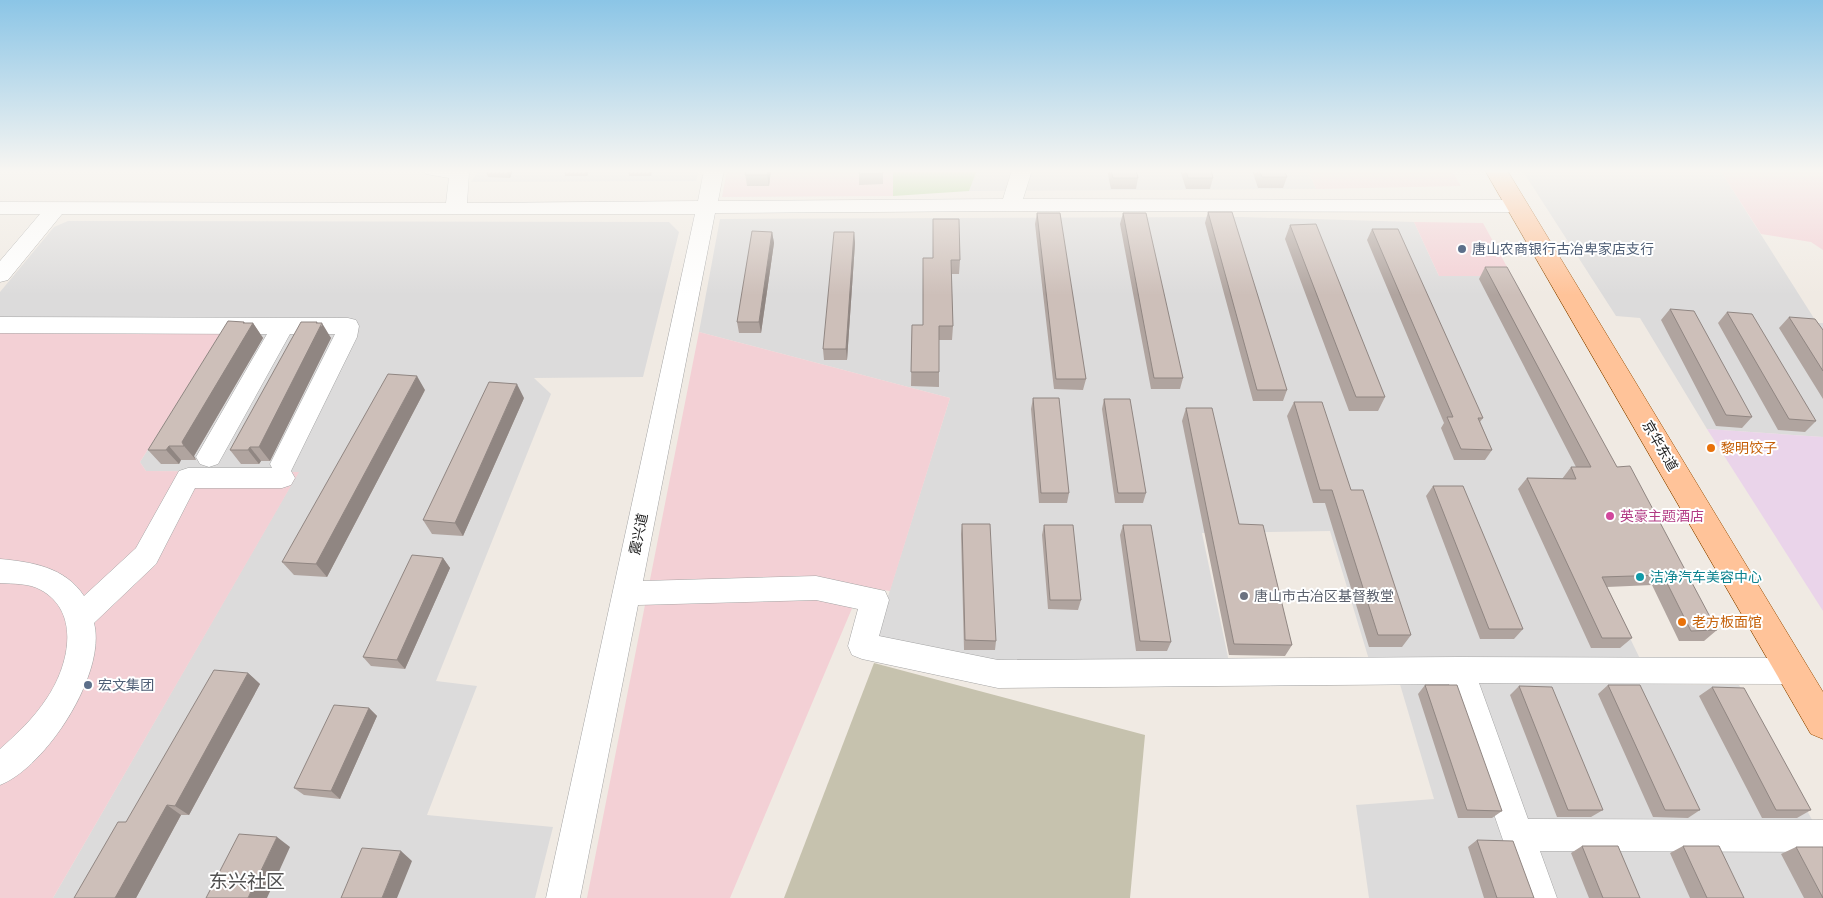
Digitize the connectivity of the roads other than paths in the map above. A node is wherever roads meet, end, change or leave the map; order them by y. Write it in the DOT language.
graph roads {
  1 [pos="54,212"];
  2 [pos="706,212"];
  3 [pos="1521,212"];
  4 [pos="0,275"];
  5 [pos="0,325"];
  6 [pos="283,326"];
  7 [pos="209,458"];
  8 [pos="0,571"];
  9 [pos="627,592"];
  10 [pos="80,618"];
  11 [pos="1460,670"];
  12 [pos="1792,671"];
  13 [pos="1823,723"];
  14 [pos="0,770"];
  15 [pos="1518,836"];
  16 [pos="1823,836"];
  17 [pos="562,898"];
  18 [pos="1540,898"];
  1 -- 4 [label="street"];
  2 -- 9 [label="street, 震兴道"];
  3 -- 12 [label="main road, 京华东道"];
  5 -- 6 [label="street"];
  6 -- 7 [label="street"];
  6 -- 10 [label="street"];
  8 -- 10 [label="street"];
  9 -- 11 [label="street"];
  9 -- 17 [label="street, 震兴道"];
  10 -- 14 [label="street"];
  11 -- 12 [label="street"];
  11 -- 15 [label="street"];
  12 -- 13 [label="main road, 京华东道"];
  15 -- 16 [label="street"];
  15 -- 18 [label="street"];
}
